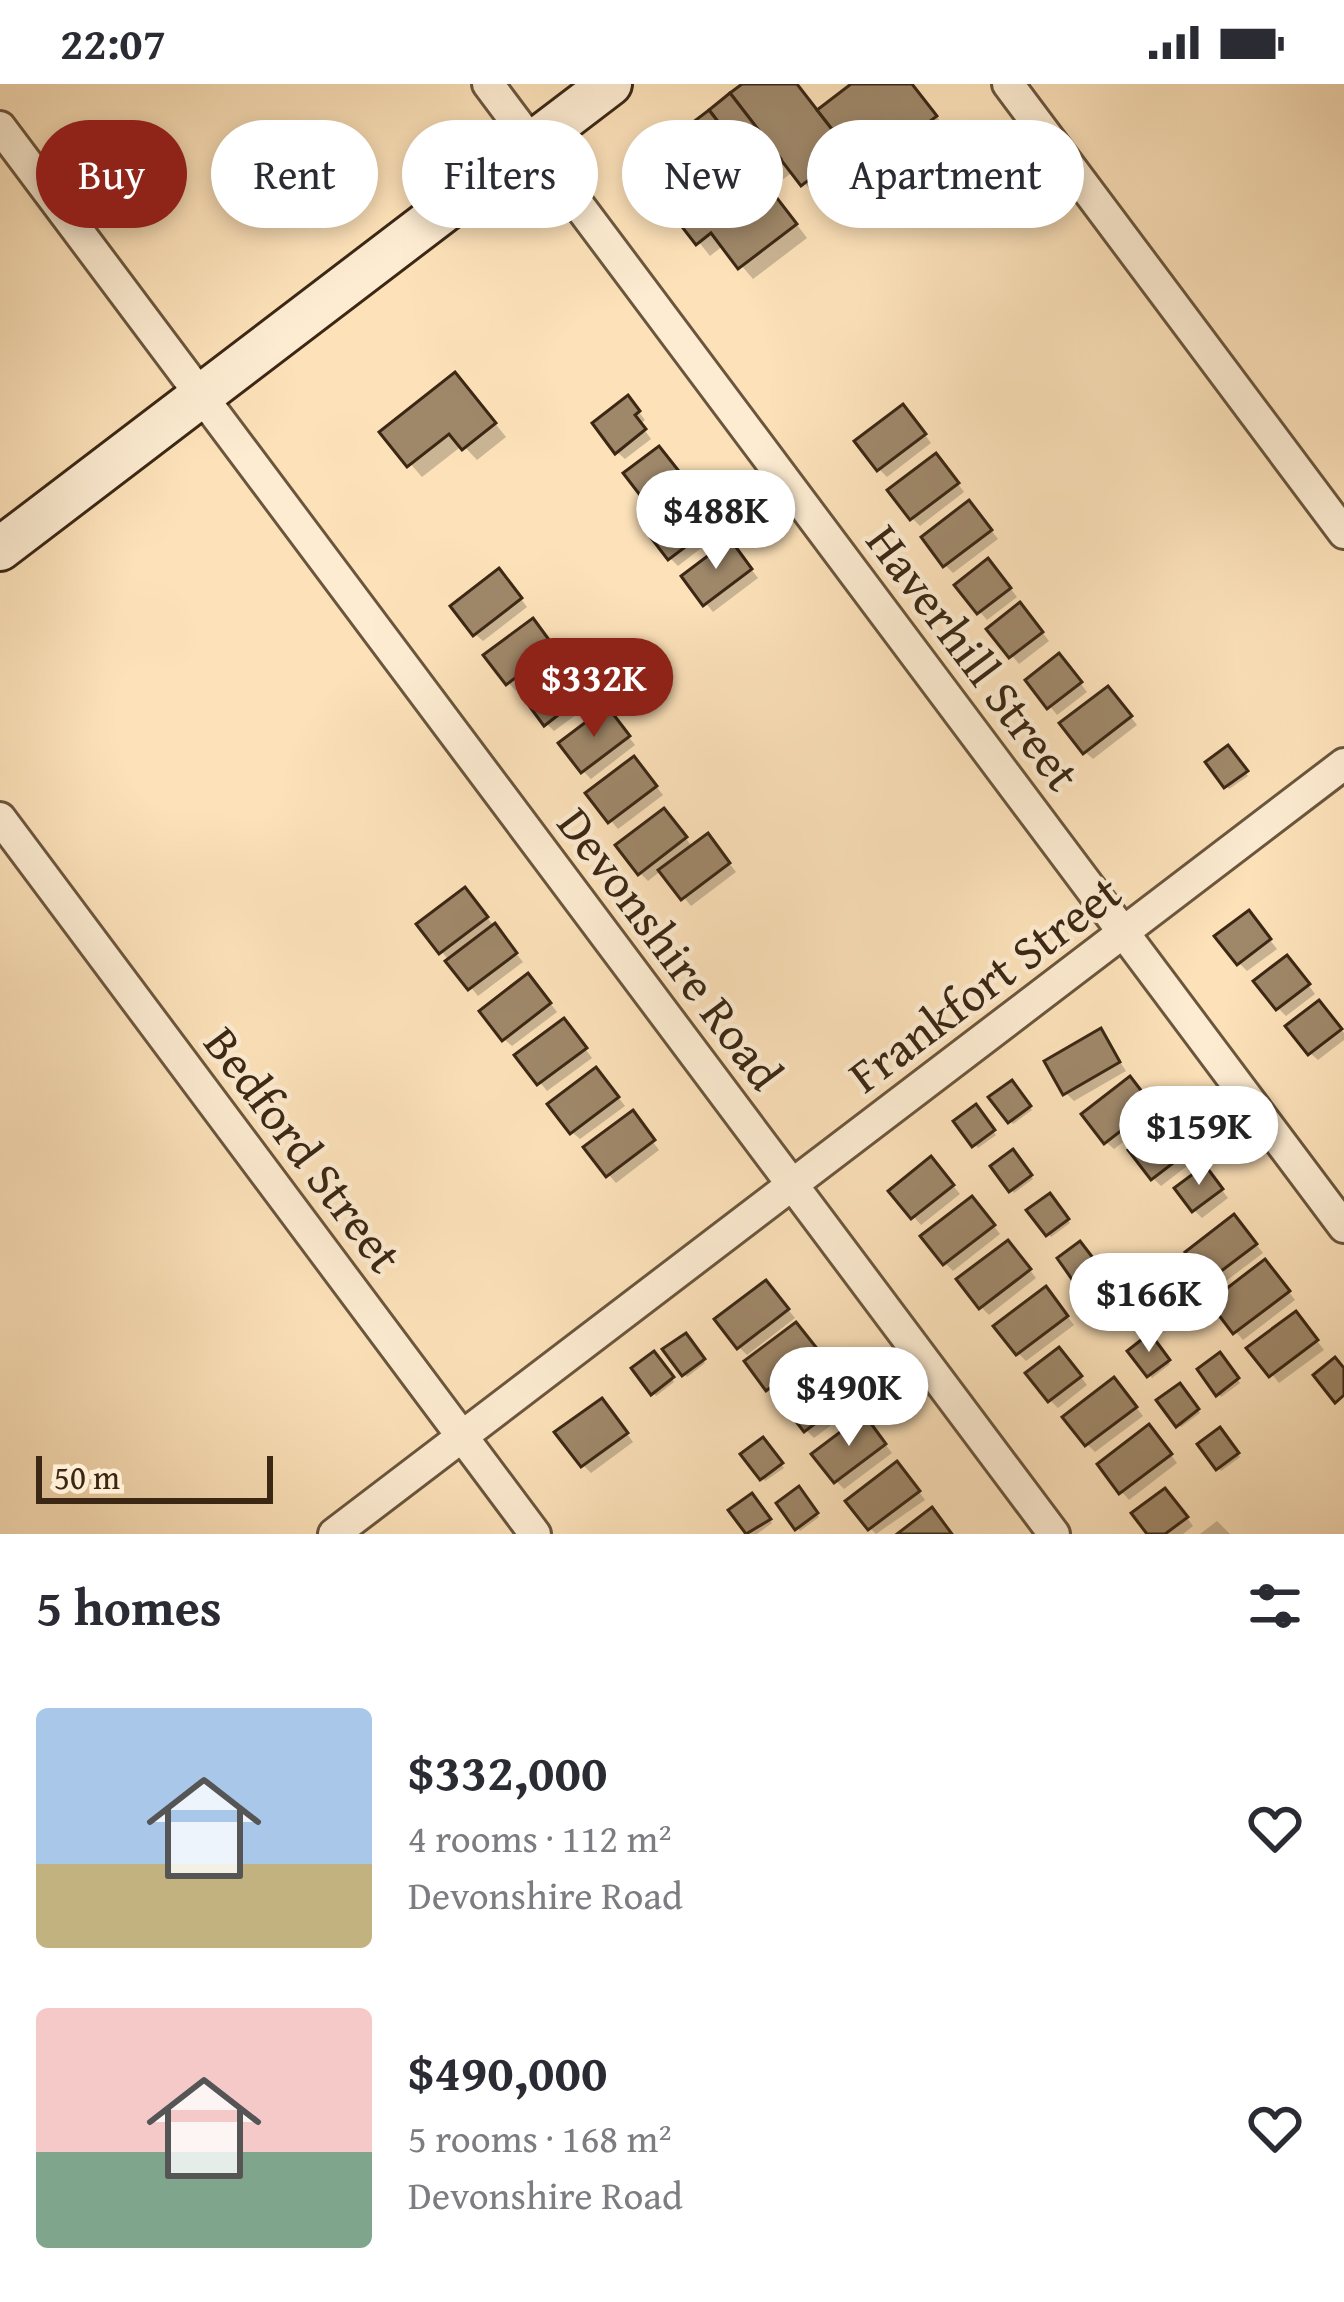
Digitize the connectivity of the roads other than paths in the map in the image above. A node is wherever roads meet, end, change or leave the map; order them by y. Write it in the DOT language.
graph roads {
  1 [pos="488,84"];
  2 [pos="610,84"];
  3 [pos="1008,84"];
  4 [pos="515,120"];
  5 [pos="562,120"];
  6 [pos="0,128"];
  7 [pos="420,228"];
  8 [pos="596,228"];
  9 [pos="201,395"];
  10 [pos="1344,533"];
  11 [pos="0,548"];
  12 [pos="1344,764"];
  13 [pos="0,818"];
  14 [pos="1124,933"];
  15 [pos="793,1185"];
  16 [pos="1344,1227"];
  17 [pos="462,1437"];
  18 [pos="334,1534"];
  19 [pos="535,1534"];
  20 [pos="1054,1534"];
  1 -- 4 [label="street, Haverhill Street"];
  2 -- 5 [label="main road"];
  3 -- 10 [label="street"];
  6 -- 9 [label="street, Devonshire Road"];
  7 -- 9 [label="main road"];
  8 -- 14 [label="street, Haverhill Street"];
  9 -- 11 [label="main road"];
  9 -- 15 [label="street, Devonshire Road"];
  12 -- 14 [label="street, Frankfort Street"];
  13 -- 17 [label="street, Bedford Street"];
  14 -- 15 [label="street, Frankfort Street"];
  14 -- 16 [label="street, Haverhill Street"];
  15 -- 17 [label="street, Frankfort Street"];
  15 -- 20 [label="street, Devonshire Road"];
  17 -- 18 [label="street, Frankfort Street"];
  17 -- 19 [label="street, Bedford Street"];
}
